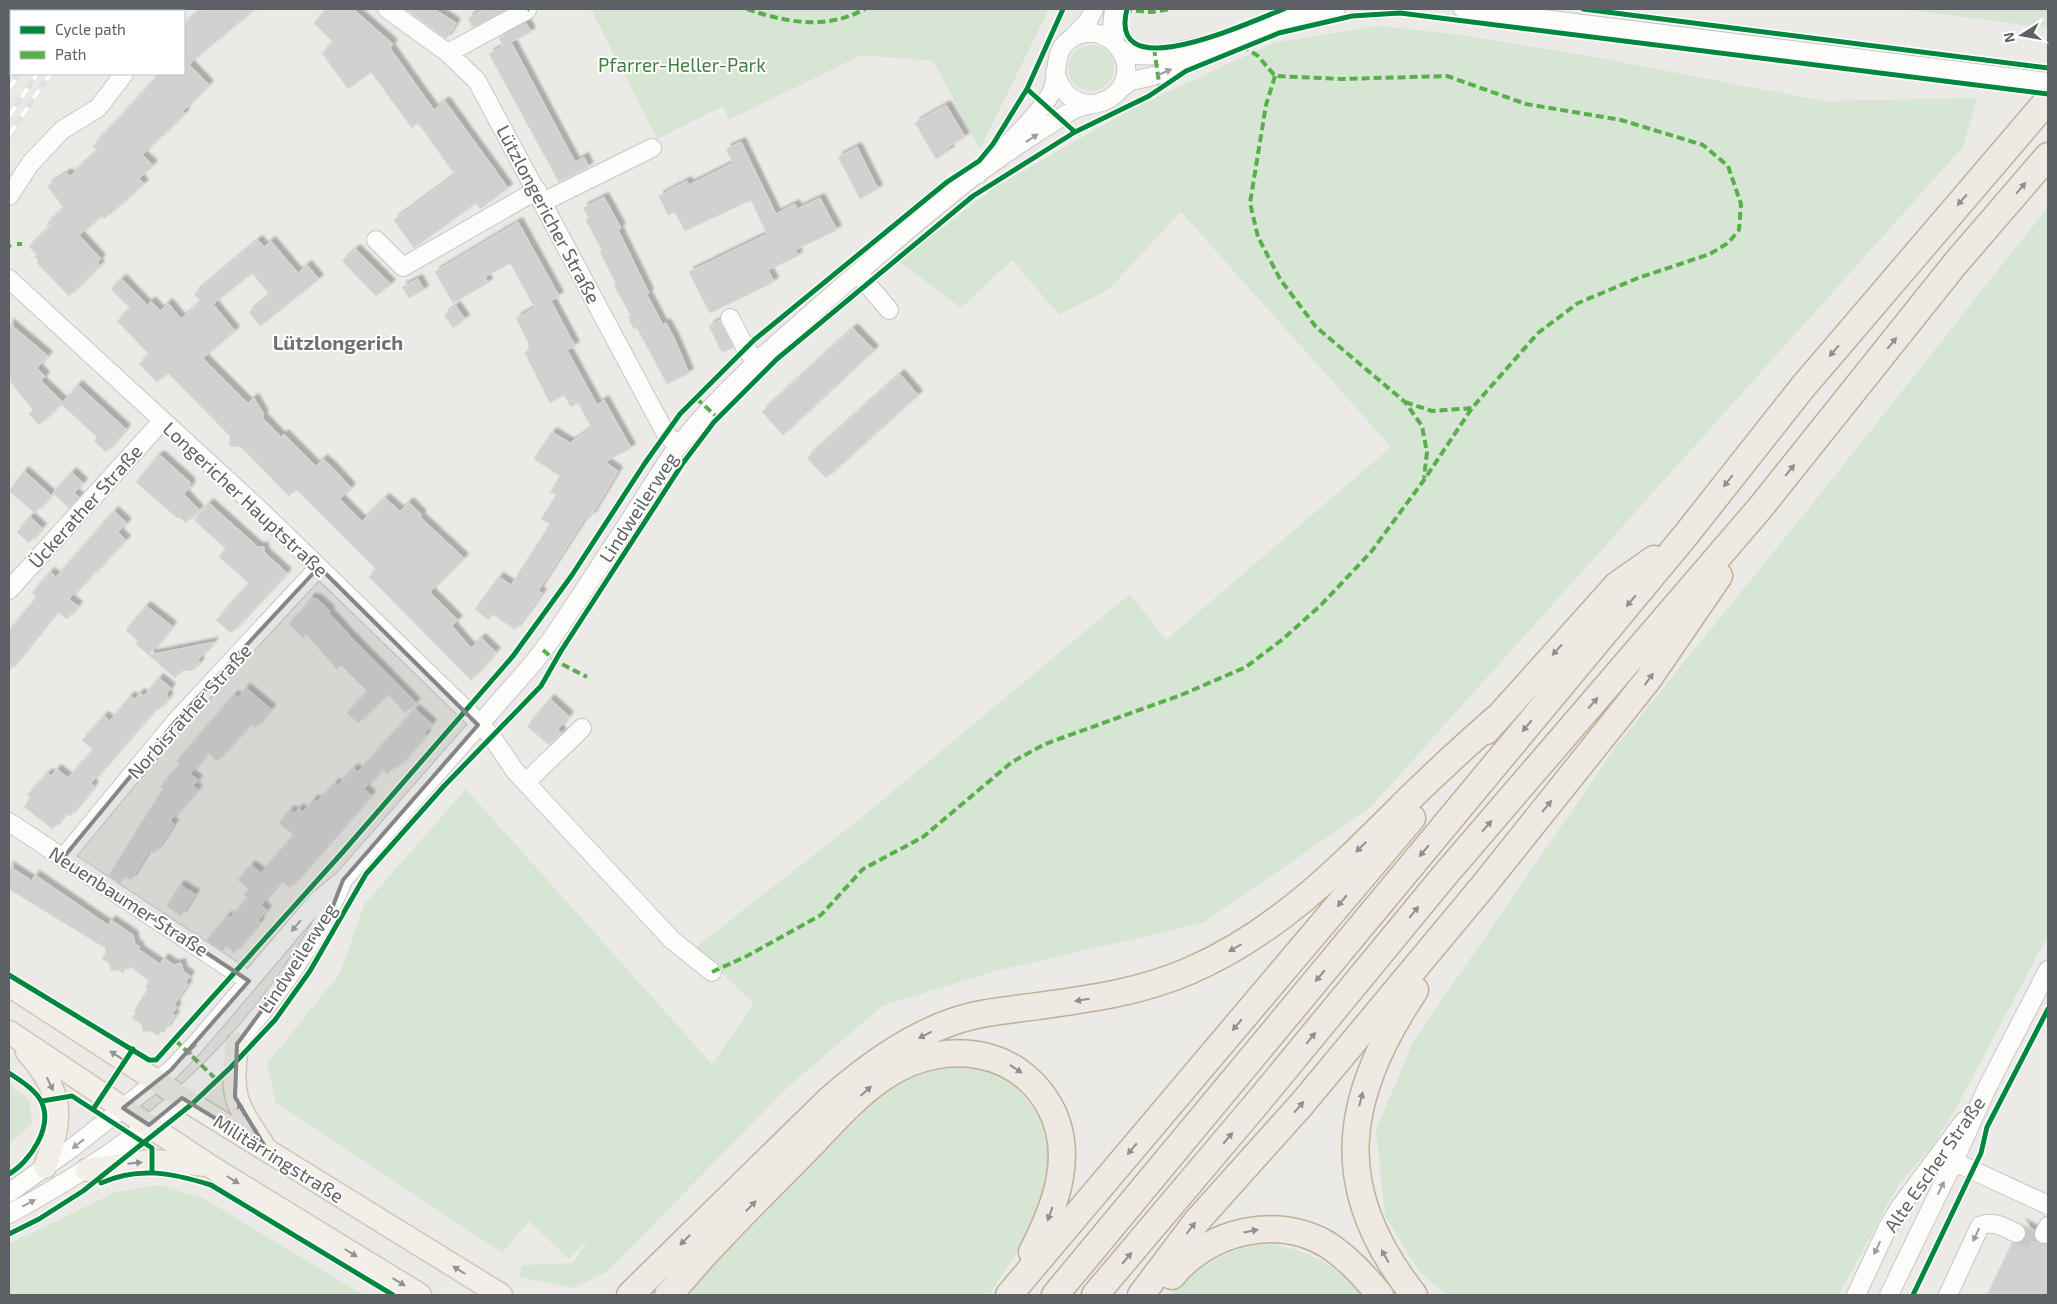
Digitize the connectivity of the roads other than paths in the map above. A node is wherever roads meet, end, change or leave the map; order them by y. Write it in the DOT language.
graph roads {
  1 [pos="386,9"];
  2 [pos="1094,9"];
  3 [pos="1114,9"];
  4 [pos="1336,9"];
  5 [pos="1463,9"];
  6 [pos="526,10"];
  7 [pos="1071,38"];
  8 [pos="1237,38"];
  9 [pos="1118,46"];
  10 [pos="448,53"];
  11 [pos="1055,72"];
  12 [pos="123,75"];
  13 [pos="2048,82"];
  14 [pos="1120,89"];
  15 [pos="2048,100"];
  16 [pos="1095,104"];
  17 [pos="652,148"];
  18 [pos="2048,156"];
  19 [pos="977,175"];
  20 [pos="9,196"];
  21 [pos="540,196"];
  22 [pos="376,240"];
  23 [pos="858,273"];
  24 [pos="9,279"];
  25 [pos="889,310"];
  26 [pos="730,318"];
  27 [pos="756,361"];
  28 [pos="162,421"];
  29 [pos="678,446"];
  30 [pos="1760,508"];
  31 [pos="1685,536"];
  32 [pos="319,567"];
  33 [pos="9,590"];
  34 [pos="1498,716"];
  35 [pos="478,724"];
  36 [pos="582,728"];
  37 [pos="526,783"];
  38 [pos="9,822"];
  39 [pos="63,858"];
  40 [pos="343,880"];
  41 [pos="1484,885"];
  42 [pos="2048,970"];
  43 [pos="712,972"];
  44 [pos="249,981"];
  45 [pos="9,985"];
  46 [pos="9,1032"];
  47 [pos="237,1044"];
  48 [pos="157,1082"];
  49 [pos="182,1098"];
  50 [pos="123,1108"];
  51 [pos="149,1125"];
  52 [pos="267,1150"];
  53 [pos="1947,1158"];
  54 [pos="208,1165"];
  55 [pos="45,1167"];
  56 [pos="87,1170"];
  57 [pos="1199,1173"];
  58 [pos="9,1193"];
  59 [pos="2048,1205"];
  60 [pos="9,1214"];
  61 [pos="2016,1233"];
  62 [pos="675,1291"];
  63 [pos="629,1292"];
  64 [pos="420,1295"];
  65 [pos="501,1295"];
  66 [pos="1009,1295"];
  67 [pos="1055,1295"];
  68 [pos="1095,1295"];
  69 [pos="1130,1295"];
  70 [pos="1140,1295"];
  71 [pos="1156,1295"];
  72 [pos="1380,1295"];
  73 [pos="1414,1295"];
  74 [pos="1856,1295"];
  75 [pos="1890,1295"];
  76 [pos="1948,1295"];
  1 -- 10 [label="street, Lützlongericher Straße"];
  2 -- 7 [label="street, Lindweilerweg"];
  3 -- 9 [label="street"];
  4 -- 8 [label="street"];
  5 -- 13 [label="street"];
  6 -- 10 [label="street"];
  7 -- 9 [label="street"];
  7 -- 11 [label="street, Lindweilerweg"];
  8 -- 9 [label="street"];
  14 -- 8 [label="street, Lindweilerweg, one-way"];
  9 -- 14 [label="street"];
  10 -- 21 [label="street, Lützlongericher Straße"];
  11 -- 16 [label="street"];
  11 -- 19 [label="street, Lindweilerweg"];
  12 -- 20 [label="street"];
  14 -- 16 [label="street, Lindweilerweg"];
  15 -- 31 [label="highway, one-way"];
  19 -- 16 [label="street, Lindweilerweg, one-way"];
  17 -- 21 [label="street"];
  30 -- 18 [label="highway, one-way"];
  19 -- 23 [label="street, Lindweilerweg"];
  21 -- 22 [label="street"];
  21 -- 29 [label="street, Lützlongericher Straße"];
  23 -- 25 [label="street"];
  23 -- 27 [label="street, Lindweilerweg"];
  24 -- 28 [label="street, Longericher Hauptstraße"];
  26 -- 27 [label="street"];
  27 -- 29 [label="street, Lindweilerweg"];
  28 -- 32 [label="street, Longericher Hauptstraße"];
  28 -- 33 [label="street, Ückerather Straße"];
  29 -- 35 [label="street, Lindweilerweg"];
  41 -- 30 [label="highway, one-way"];
  57 -- 30 [label="highway, one-way"];
  31 -- 34 [label="highway, one-way"];
  31 -- 67 [label="highway, one-way"];
  32 -- 35 [label="street, Longericher Hauptstraße"];
  32 -- 39 [label="street, Norbisrather Straße"];
  34 -- 63 [label="highway, one-way"];
  34 -- 66 [label="highway, one-way"];
  35 -- 37 [label="street, Longericher Hauptstraße"];
  35 -- 40 [label="street, Lindweilerweg"];
  36 -- 37 [label="street"];
  37 -- 43 [label="street, Longericher Hauptstraße"];
  38 -- 39 [label="street, Neuenbaumer Straße"];
  39 -- 44 [label="street, Neuenbaumer Straße"];
  40 -- 44 [label="street, Lindweilerweg, one-way"];
  40 -- 47 [label="street, Lindweilerweg"];
  70 -- 41 [label="highway, one-way"];
  73 -- 41 [label="highway, one-way"];
  42 -- 53 [label="street, Alte Escher Straße"];
  44 -- 48 [label="street, Lindweilerweg, one-way"];
  48 -- 45 [label="main road, Militärringstraße, one-way"];
  46 -- 50 [label="main road"];
  46 -- 55 [label="main road, one-way"];
  47 -- 49 [label="street, Lindweilerweg"];
  52 -- 47 [label="main road, one-way"];
  48 -- 49 [label="main road, Militärringstraße"];
  48 -- 50 [label="street, Lindweilerweg"];
  49 -- 51 [label="street, Lindweilerweg"];
  49 -- 52 [label="main road, Militärringstraße"];
  50 -- 51 [label="main road"];
  50 -- 55 [label="street, Lindweilerweg, one-way"];
  51 -- 54 [label="main road"];
  51 -- 56 [label="street, Lindweilerweg"];
  65 -- 52 [label="main road, Militärringstraße, one-way"];
  53 -- 59 [label="street"];
  53 -- 74 [label="street, Alte Escher Straße, one-way"];
  75 -- 53 [label="street, Alte Escher Straße, one-way"];
  56 -- 54 [label="main road, one-way"];
  54 -- 64 [label="main road, one-way"];
  55 -- 58 [label="street, Lindweilerweg"];
  60 -- 56 [label="street, Lindweilerweg, one-way"];
  68 -- 57 [label="highway, one-way"];
  57 -- 69 [label="highway"];
  61 -- 76 [label="street, one-way"];
  62 -- 66 [label="highway, one-way"];
  71 -- 72 [label="highway, one-way"];
}
